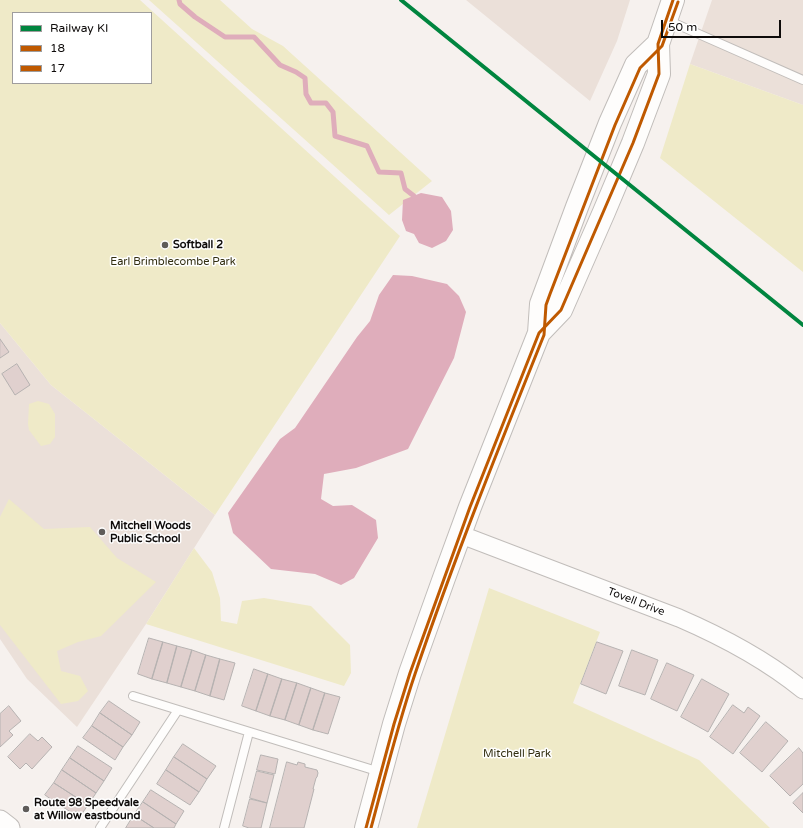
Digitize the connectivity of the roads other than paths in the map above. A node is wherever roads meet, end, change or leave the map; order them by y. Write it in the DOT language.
graph roads {
  1 [pos="670,10"];
  2 [pos="658,44"];
  3 [pos="803,80"];
  4 [pos="539,334"];
  5 [pos="460,534"];
  6 [pos="803,690"];
  7 [pos="133,696"];
  8 [pos="178,710"];
  9 [pos="249,732"];
  10 [pos="380,772"];
  11 [pos="0,821"];
  12 [pos="9,828"];
  13 [pos="100,828"];
  14 [pos="224,828"];
  15 [pos="366,828"];
  1 -- 2 [label="main road"];
  1 -- 3 [label="lane"];
  2 -- 4 [label="main road"];
  2 -- 4 [label="main road"];
  4 -- 5 [label="main road"];
  5 -- 6 [label="street, Tovell Drive"];
  5 -- 10 [label="main road"];
  7 -- 8 [label="lane"];
  8 -- 9 [label="lane"];
  8 -- 13 [label="lane"];
  9 -- 10 [label="lane"];
  9 -- 14 [label="lane"];
  10 -- 15 [label="main road"];
  11 -- 12 [label="street"];
}
